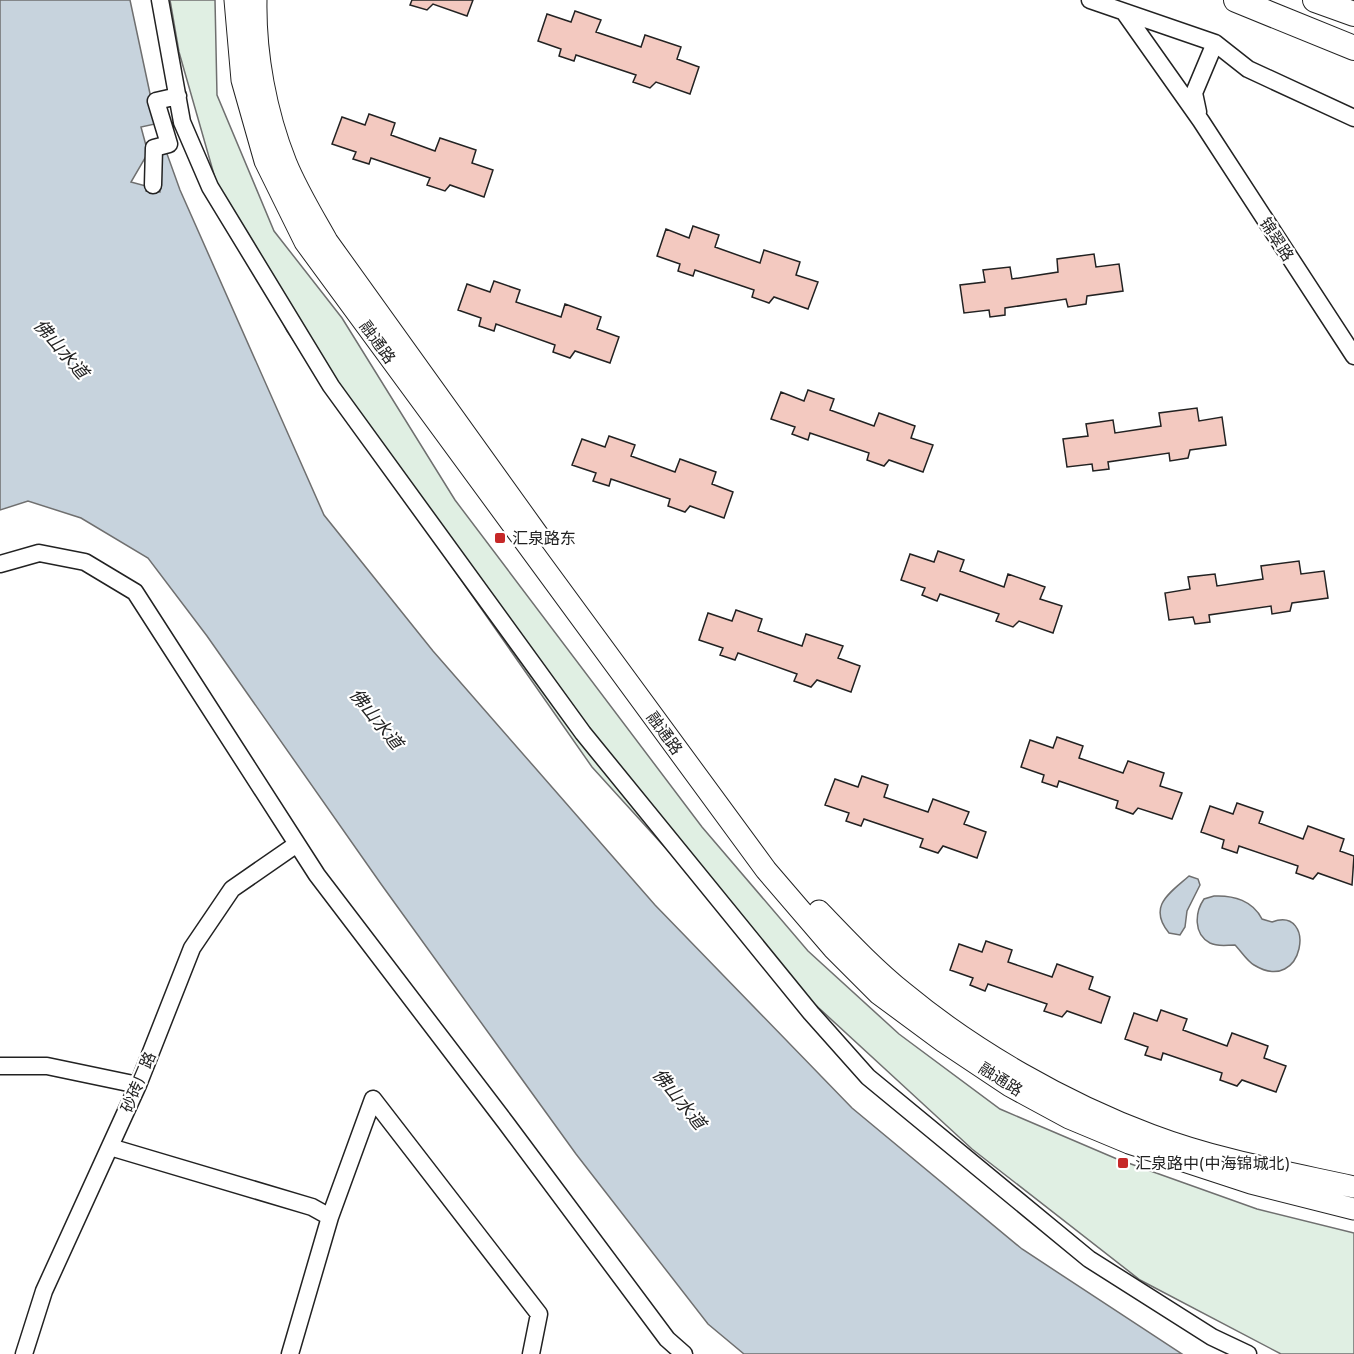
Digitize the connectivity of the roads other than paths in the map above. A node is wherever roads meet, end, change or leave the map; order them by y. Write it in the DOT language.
graph roads {
  1 [pos="160,0"];
  2 [pos="235,0"];
  3 [pos="256,0"];
  4 [pos="1090,0"];
  5 [pos="1236,0"];
  6 [pos="1315,0"];
  7 [pos="1124,12"];
  8 [pos="1354,14"];
  9 [pos="1215,43"];
  10 [pos="1354,48"];
  11 [pos="178,96"];
  12 [pos="1354,118"];
  13 [pos="1201,122"];
  14 [pos="153,185"];
  15 [pos="1354,356"];
  16 [pos="0,564"];
  17 [pos="297,844"];
  18 [pos="0,1066"];
  19 [pos="138,1085"];
  20 [pos="110,1147"];
  21 [pos="1354,1187"];
  22 [pos="1354,1209"];
  23 [pos="330,1217"];
  24 [pos="24,1354"];
  25 [pos="290,1354"];
  26 [pos="531,1354"];
  27 [pos="684,1354"];
  28 [pos="1248,1354"];
  1 -- 11 [label="street"];
  2 -- 22 [label="main road, 融通路"];
  3 -- 21 [label="main road, 融通路"];
  4 -- 7 [label="street"];
  5 -- 10 [label="highway"];
  6 -- 8 [label="highway"];
  7 -- 9 [label="street"];
  7 -- 13 [label="street, 锦翠路"];
  9 -- 12 [label="street"];
  9 -- 13 [label="street"];
  11 -- 14 [label="street"];
  11 -- 28 [label="street"];
  13 -- 15 [label="street, 锦翠路"];
  16 -- 17 [label="street"];
  17 -- 19 [label="street, 砂砖厂路"];
  17 -- 27 [label="street"];
  18 -- 19 [label="street"];
  19 -- 20 [label="street, 砂砖厂路"];
  20 -- 23 [label="street"];
  20 -- 24 [label="street, 砂砖厂路"];
  23 -- 25 [label="street"];
  23 -- 26 [label="street"];
}
